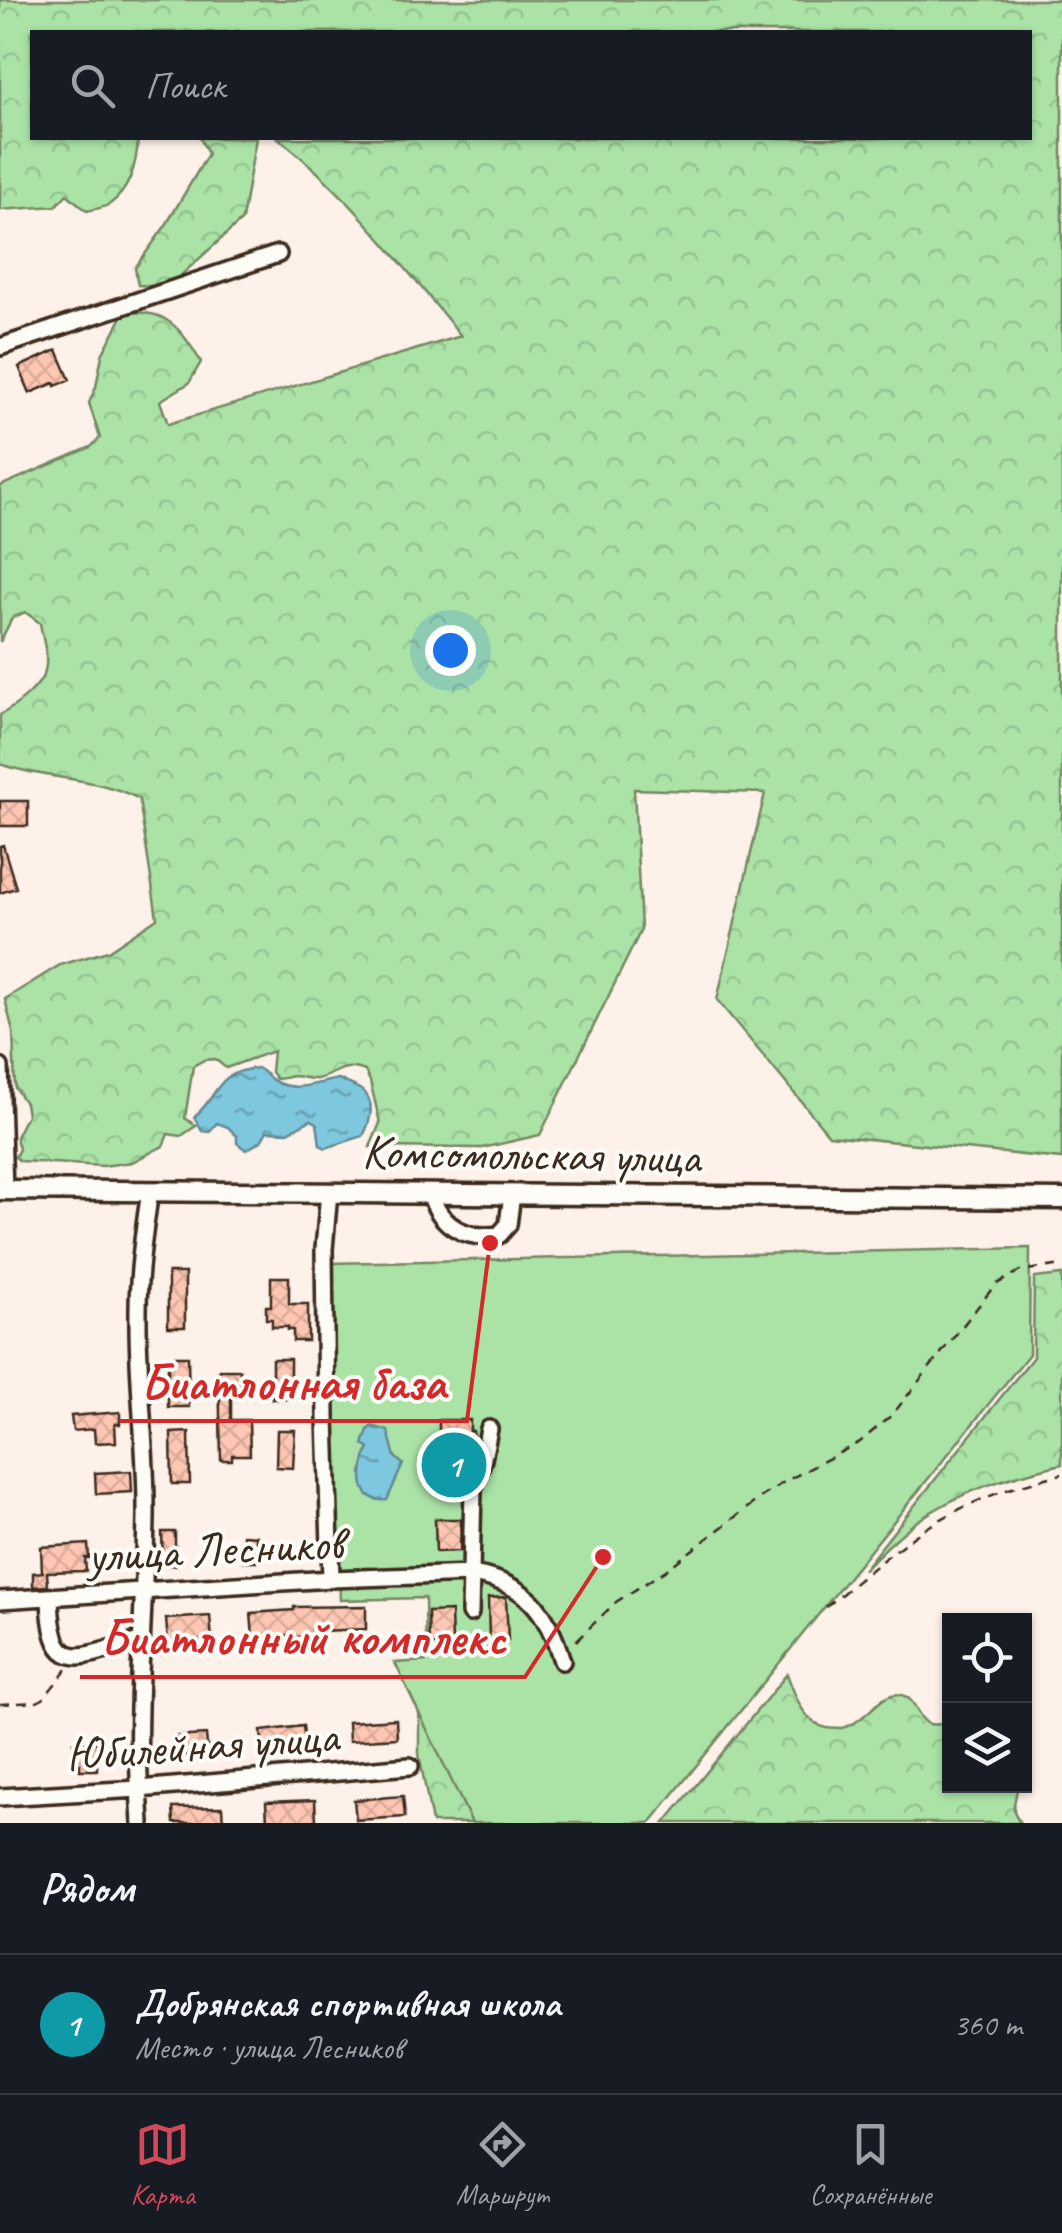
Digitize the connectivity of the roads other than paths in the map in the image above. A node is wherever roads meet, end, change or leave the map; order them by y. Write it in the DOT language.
graph roads {
  1 [pos="278,254"];
  2 [pos="0,346"];
  3 [pos="0,1066"];
  4 [pos="2,1190"];
  5 [pos="150,1191"];
  6 [pos="329,1192"];
  7 [pos="430,1193"];
  8 [pos="512,1194"];
  9 [pos="1062,1199"];
  10 [pos="490,1429"];
  11 [pos="472,1574"];
  12 [pos="332,1579"];
  13 [pos="142,1592"];
  14 [pos="50,1597"];
  15 [pos="0,1600"];
  16 [pos="470,1613"];
  17 [pos="140,1642"];
  18 [pos="562,1661"];
  19 [pos="410,1766"];
  20 [pos="139,1789"];
  21 [pos="0,1797"];
  22 [pos="141,1823"];
  1 -- 2 [label="street"];
  3 -- 4 [label="street"];
  4 -- 5 [label="main road, Комсомольская улица"];
  5 -- 6 [label="main road, Комсомольская улица"];
  5 -- 13 [label="street"];
  6 -- 7 [label="main road, Комсомольская улица"];
  6 -- 12 [label="street"];
  7 -- 8 [label="main road, Комсомольская улица"];
  7 -- 8 [label="street"];
  8 -- 9 [label="main road, Комсомольская улица"];
  10 -- 11 [label="street"];
  11 -- 12 [label="street, улица Лесников"];
  11 -- 16 [label="street"];
  11 -- 18 [label="street, улица Лесников"];
  12 -- 13 [label="street, улица Лесников"];
  13 -- 14 [label="street, улица Лесников"];
  13 -- 17 [label="street"];
  14 -- 15 [label="street, улица Лесников"];
  14 -- 17 [label="street"];
  17 -- 20 [label="street"];
  19 -- 20 [label="street, Юбилейная улица"];
  20 -- 21 [label="street, Юбилейная улица"];
  20 -- 22 [label="street"];
}
